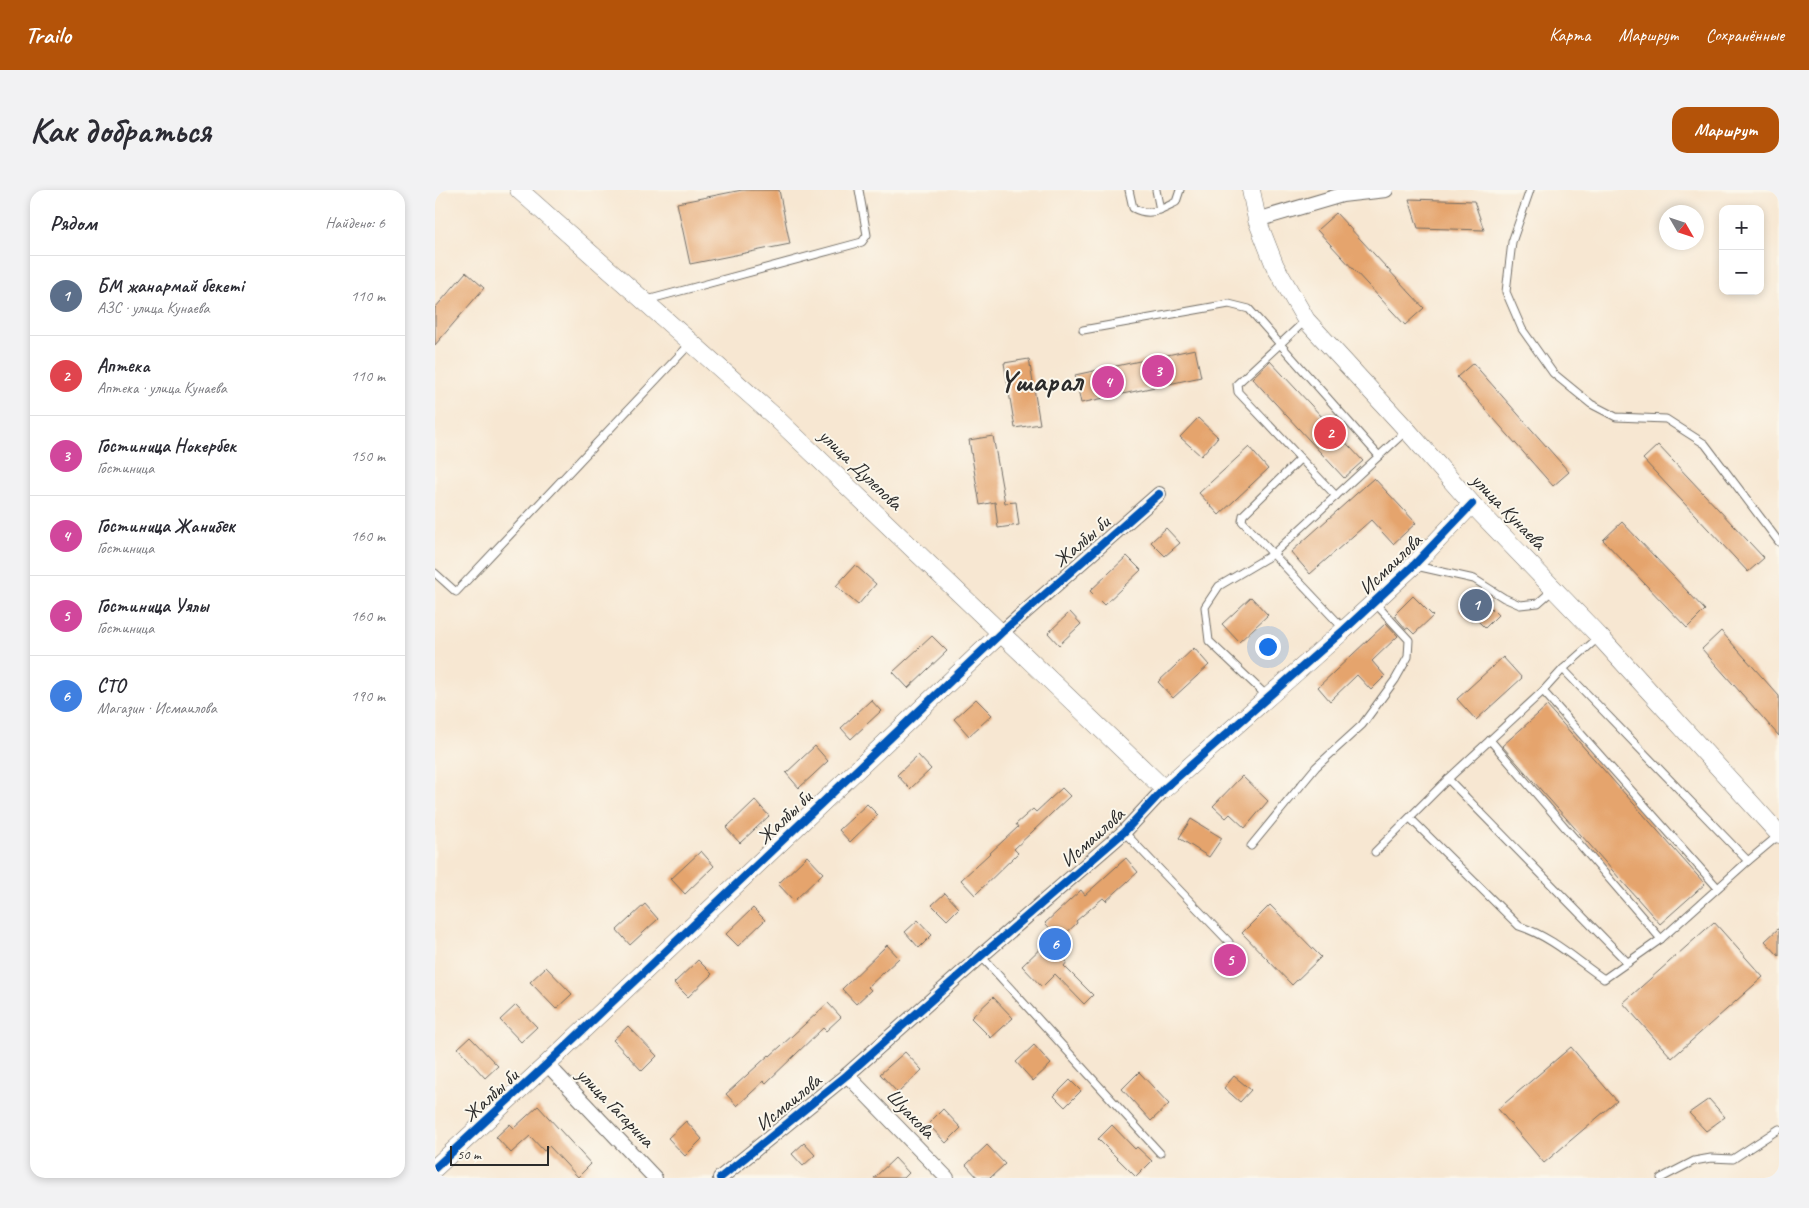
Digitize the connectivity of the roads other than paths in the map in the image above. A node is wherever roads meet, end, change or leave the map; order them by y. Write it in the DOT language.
graph roads {
  1 [pos="519,190"];
  2 [pos="859,190"];
  3 [pos="1129,190"];
  4 [pos="1156,190"];
  5 [pos="1180,190"];
  6 [pos="1251,190"];
  7 [pos="1385,190"];
  8 [pos="1530,190"];
  9 [pos="1160,210"];
  10 [pos="1257,220"];
  11 [pos="645,301"];
  12 [pos="1306,320"];
  13 [pos="1083,330"];
  14 [pos="691,342"];
  15 [pos="1280,344"];
  16 [pos="1407,430"];
  17 [pos="1379,456"];
  18 [pos="1300,459"];
  19 [pos="1159,494"];
  20 [pos="1336,496"];
  21 [pos="1472,504"];
  22 [pos="1779,542"];
  23 [pos="1273,554"];
  24 [pos="1414,565"];
  25 [pos="435,573"];
  26 [pos="1555,589"];
  27 [pos="1374,602"];
  28 [pos="1344,630"];
  29 [pos="1001,633"];
  30 [pos="1600,636"];
  31 [pos="1563,669"];
  32 [pos="1543,691"];
  33 [pos="1268,697"];
  34 [pos="1490,740"];
  35 [pos="1448,779"];
  36 [pos="1163,789"];
  37 [pos="1410,818"];
  38 [pos="1124,832"];
  39 [pos="1779,834"];
  40 [pos="1251,846"];
  41 [pos="1375,852"];
  42 [pos="1748,861"];
  43 [pos="1717,887"];
  44 [pos="1661,939"];
  45 [pos="1229,942"];
  46 [pos="981,956"];
  47 [pos="1628,963"];
  48 [pos="547,1064"];
  49 [pos="847,1075"];
  50 [pos="1779,1130"];
  51 [pos="1160,1153"];
  52 [pos="435,1168"];
  53 [pos="655,1178"];
  54 [pos="720,1178"];
  55 [pos="947,1178"];
  56 [pos="1661,1178"];
  1 -- 11 [label="street, улица Дулепова"];
  2 -- 11 [label="lane"];
  3 -- 9 [label="lane"];
  4 -- 9 [label="lane"];
  5 -- 9 [label="lane"];
  6 -- 10 [label="street, улица Кунаева"];
  7 -- 10 [label="street"];
  8 -- 22 [label="lane"];
  10 -- 12 [label="street, улица Кунаева"];
  11 -- 14 [label="street, улица Дулепова"];
  12 -- 15 [label="lane"];
  12 -- 16 [label="street, улица Кунаева"];
  13 -- 15 [label="lane"];
  14 -- 25 [label="lane"];
  14 -- 29 [label="street, улица Дулепова"];
  15 -- 17 [label="lane"];
  15 -- 18 [label="lane"];
  16 -- 17 [label="lane"];
  16 -- 21 [label="street, улица Кунаева"];
  17 -- 20 [label="lane"];
  18 -- 20 [label="lane"];
  18 -- 23 [label="lane"];
  19 -- 29 [label="street, Жалбы би"];
  20 -- 23 [label="lane"];
  21 -- 24 [label="street, Исмаилова"];
  21 -- 26 [label="street, улица Кунаева"];
  23 -- 28 [label="lane"];
  23 -- 33 [label="lane"];
  24 -- 26 [label="lane"];
  24 -- 27 [label="street, Исмаилова"];
  26 -- 30 [label="street, улица Кунаева"];
  27 -- 28 [label="street, Исмаилова"];
  27 -- 40 [label="lane"];
  28 -- 33 [label="street, Исмаилова"];
  29 -- 36 [label="street, улица Дулепова"];
  29 -- 48 [label="street, Жалбы би"];
  30 -- 31 [label="lane"];
  30 -- 39 [label="street, улица Кунаева"];
  31 -- 32 [label="lane"];
  31 -- 42 [label="lane"];
  32 -- 34 [label="lane"];
  32 -- 43 [label="lane"];
  33 -- 36 [label="street, Исмаилова"];
  34 -- 35 [label="lane"];
  34 -- 44 [label="lane"];
  35 -- 37 [label="lane"];
  35 -- 47 [label="lane"];
  36 -- 38 [label="street, Исмаилова"];
  37 -- 41 [label="lane"];
  37 -- 47 [label="lane"];
  38 -- 45 [label="lane"];
  38 -- 46 [label="street, Исмаилова"];
  39 -- 42 [label="lane"];
  42 -- 43 [label="lane"];
  43 -- 44 [label="lane"];
  44 -- 47 [label="lane"];
  46 -- 49 [label="street, Исмаилова"];
  46 -- 51 [label="lane"];
  48 -- 52 [label="street, Жалбы би"];
  48 -- 53 [label="street, улица Гагарина"];
  49 -- 54 [label="street, Исмаилова"];
  49 -- 55 [label="street, Шуакова"];
  50 -- 56 [label="lane"];
}
